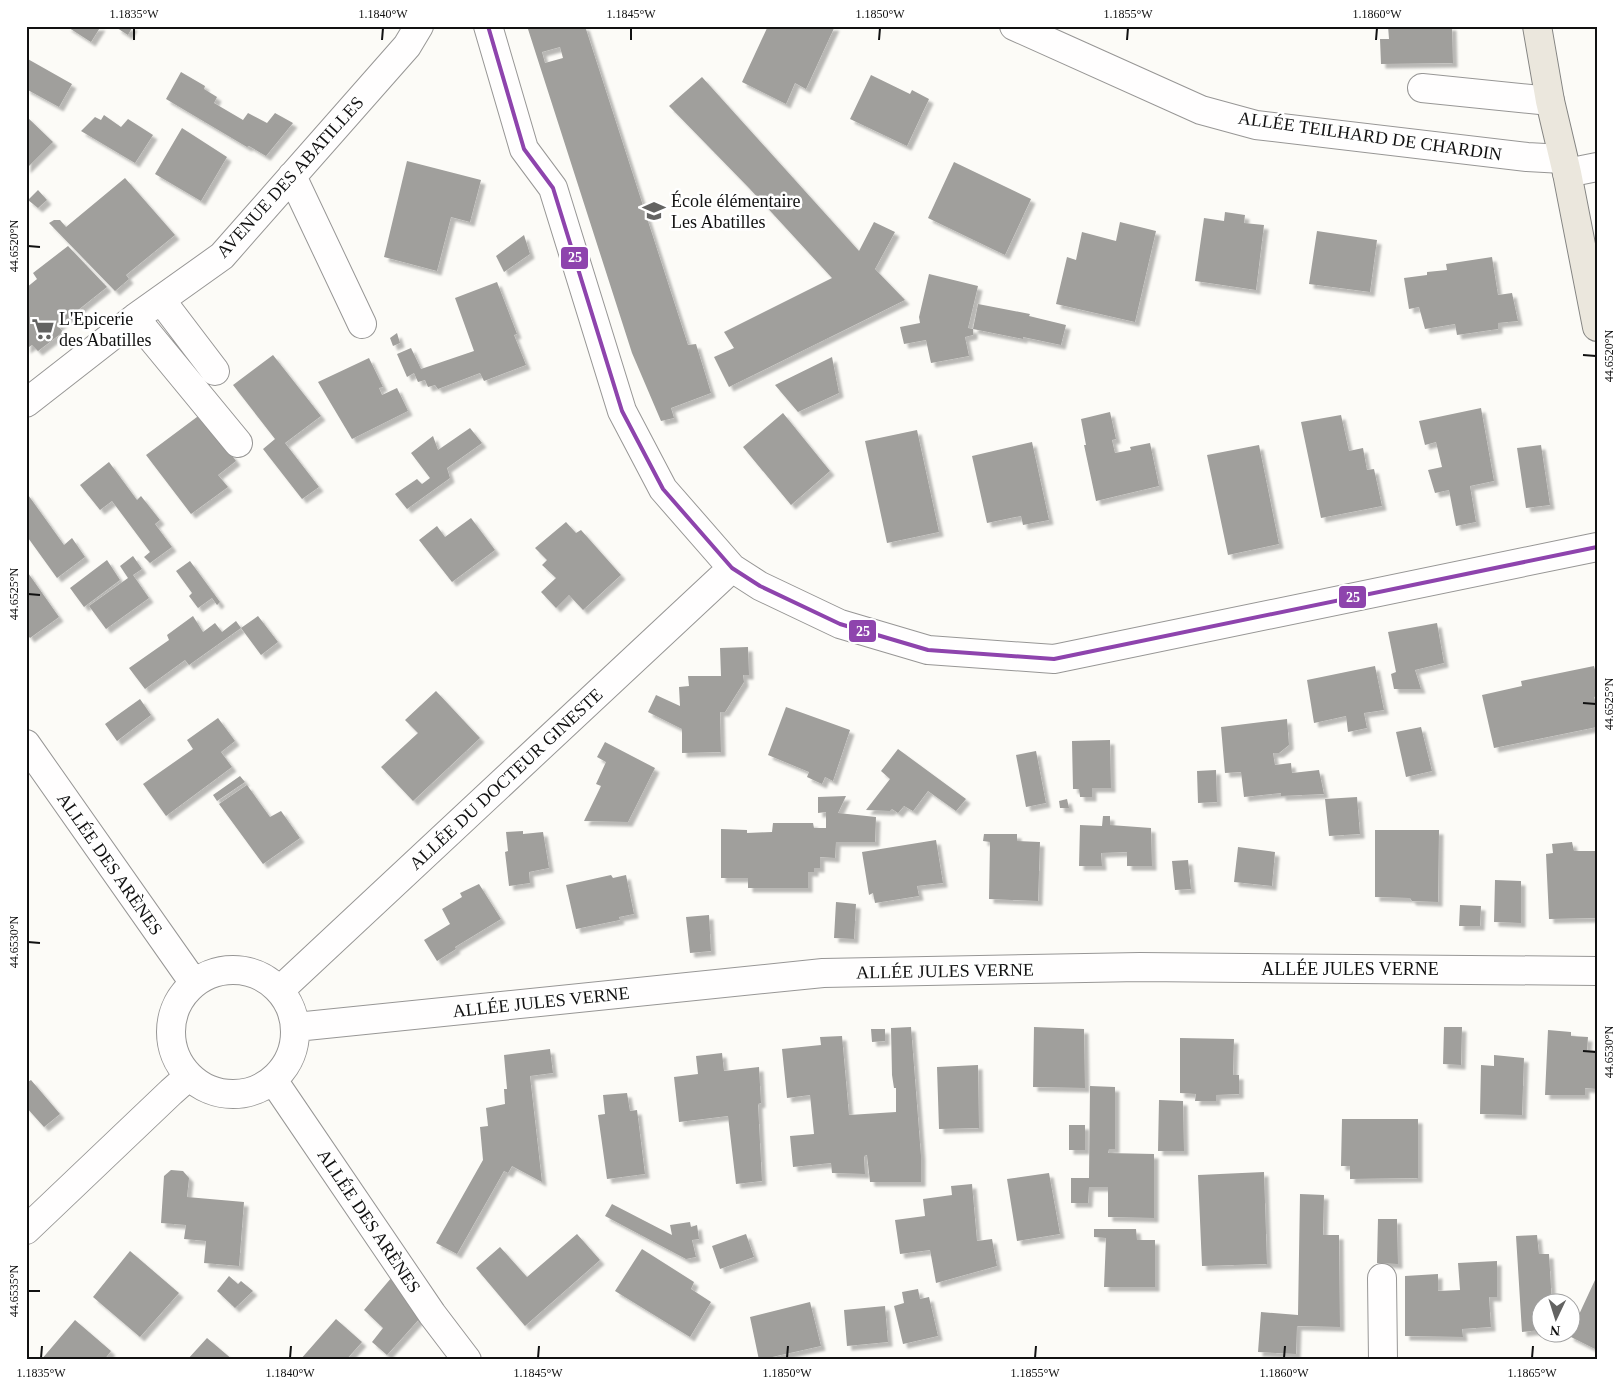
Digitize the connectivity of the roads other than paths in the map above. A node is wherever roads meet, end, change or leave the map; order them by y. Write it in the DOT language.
graph roads {
  1 [pos="419,26"];
  2 [pos="488,26"];
  3 [pos="1014,26"];
  4 [pos="1539,27"];
  5 [pos="1422,88"];
  6 [pos="1550,101"];
  7 [pos="1565,166"];
  8 [pos="1597,167"];
  9 [pos="292,176"];
  10 [pos="161,300"];
  11 [pos="136,318"];
  12 [pos="362,324"];
  13 [pos="1597,327"];
  14 [pos="215,372"];
  15 [pos="26,403"];
  16 [pos="238,443"];
  17 [pos="1597,547"];
  18 [pos="732,568"];
  19 [pos="26,744"];
  20 [pos="1597,971"];
  21 [pos="194,983"];
  22 [pos="280,990"];
  23 [pos="296,1027"];
  24 [pos="189,1076"];
  25 [pos="272,1080"];
  26 [pos="26,1230"];
  27 [pos="1382,1278"];
  28 [pos="467,1360"];
  29 [pos="1383,1360"];
  1 -- 9 [label="street, AVENUE DES ABATILLES"];
  2 -- 18 [label="street"];
  3 -- 7 [label="street, ALLÉE TEILHARD DE CHARDIN"];
  4 -- 6 [label="main road"];
  5 -- 6 [label="street"];
  6 -- 7 [label="main road"];
  7 -- 8 [label="street, ALLÉE TEILHARD DE CHARDIN"];
  7 -- 13 [label="main road"];
  9 -- 10 [label="street, AVENUE DES ABATILLES"];
  9 -- 12 [label="street"];
  10 -- 11 [label="street, AVENUE DES ABATILLES"];
  10 -- 14 [label="street"];
  11 -- 15 [label="street, AVENUE DES ABATILLES"];
  11 -- 16 [label="street"];
  17 -- 18 [label="street"];
  18 -- 22 [label="street, ALLÉE DU DOCTEUR GINESTE"];
  19 -- 21 [label="street, ALLÉE DES ARÈNES"];
  20 -- 23 [label="street, ALLÉE JULES VERNE"];
  21 -- 22 [label="street"];
  21 -- 24 [label="street"];
  22 -- 23 [label="street"];
  23 -- 25 [label="street"];
  24 -- 25 [label="street"];
  24 -- 26 [label="street"];
  25 -- 28 [label="street, ALLÉE DES ARÈNES"];
  27 -- 29 [label="street"];
}
